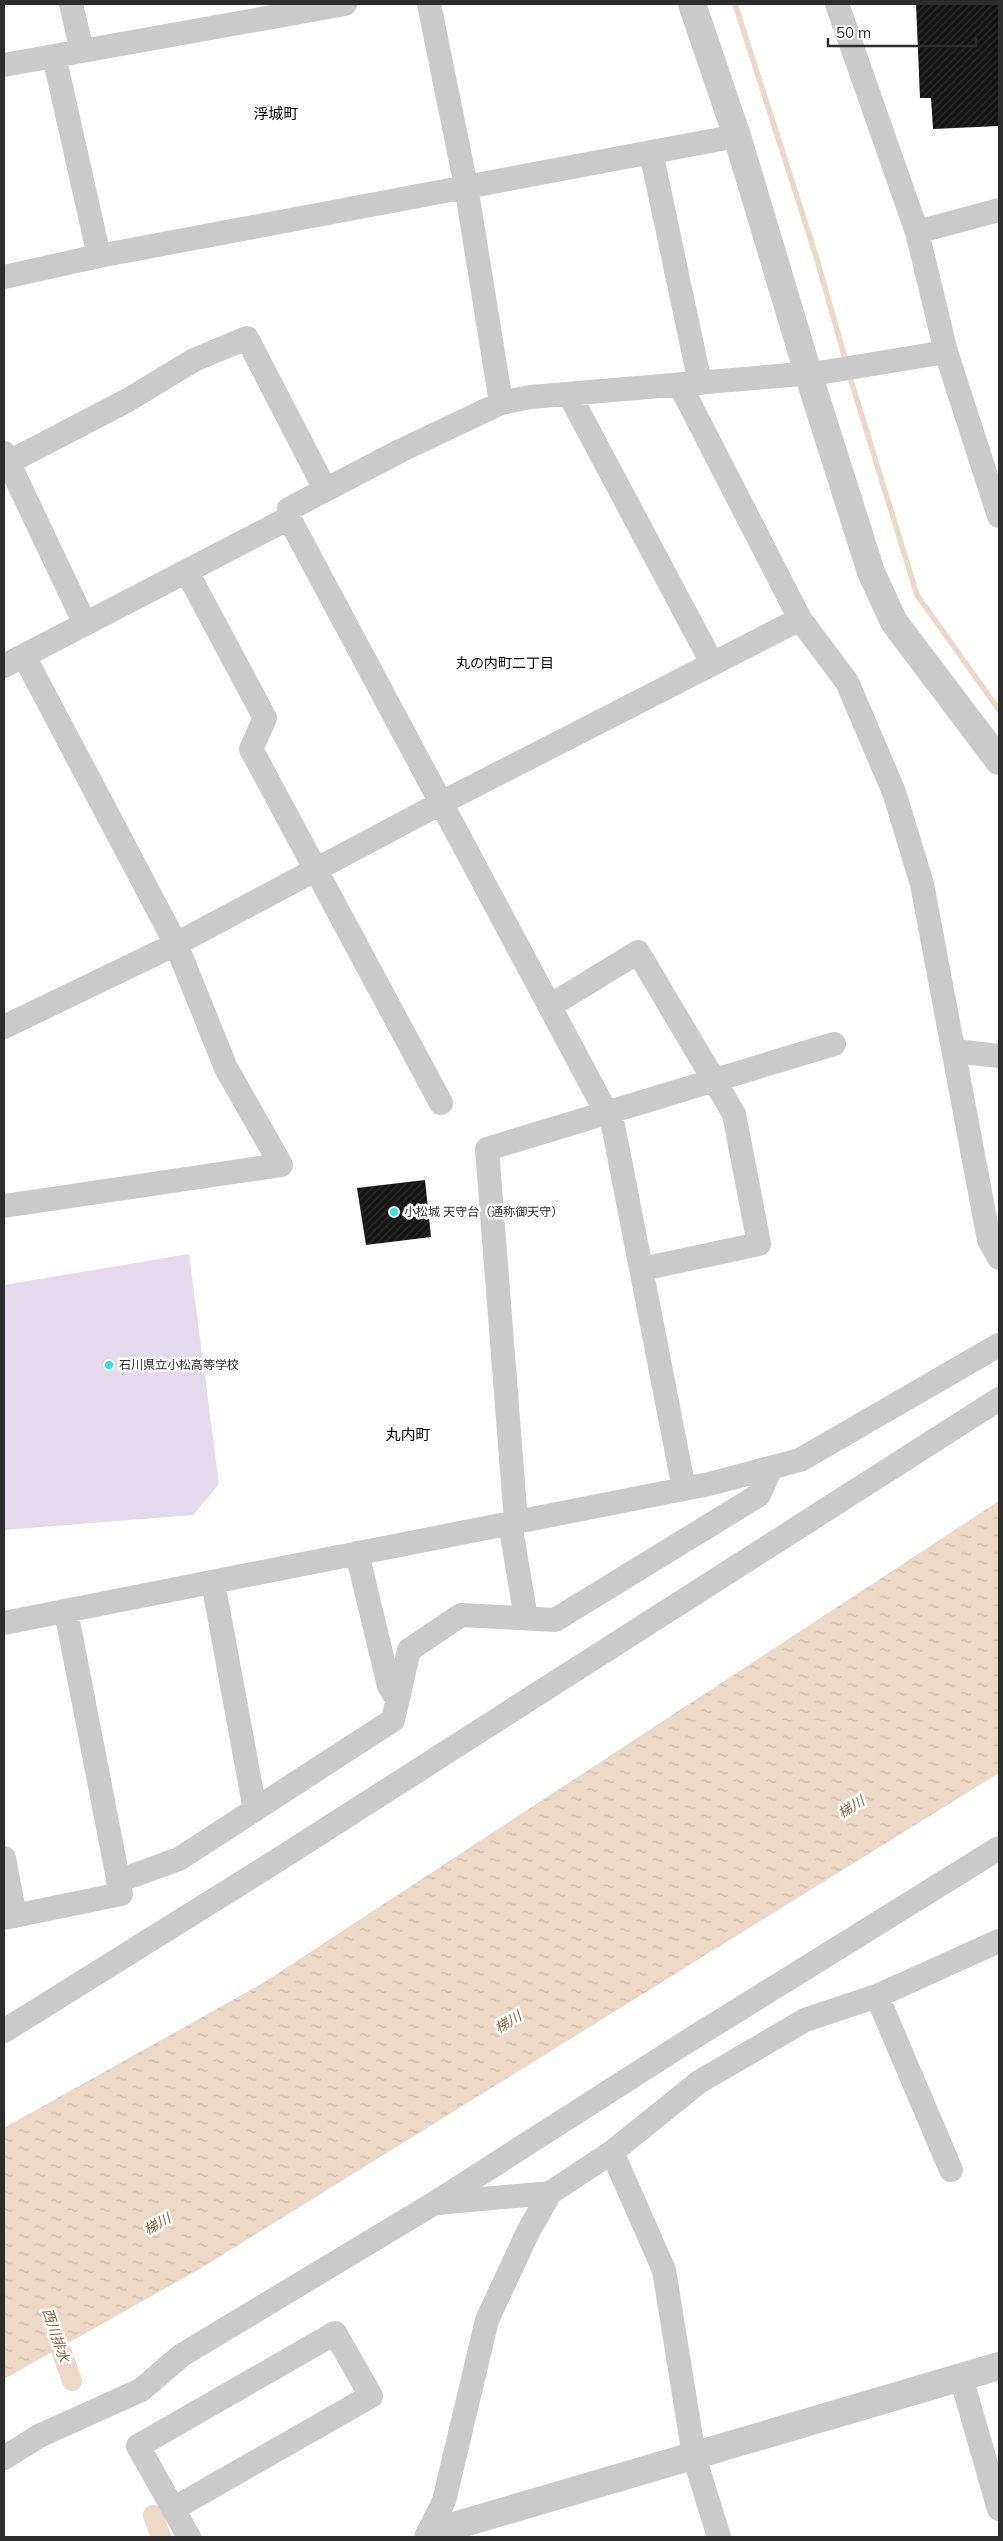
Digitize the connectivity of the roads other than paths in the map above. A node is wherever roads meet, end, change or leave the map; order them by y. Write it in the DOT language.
graph roads {
  1 [pos="71,4"];
  2 [pos="345,4"];
  3 [pos="429,4"];
  4 [pos="692,4"];
  5 [pos="837,4"];
  6 [pos="82,51"];
  7 [pos="54,56"];
  8 [pos="4,66"];
  9 [pos="736,136"];
  10 [pos="651,152"];
  11 [pos="466,186"];
  12 [pos="999,210"];
  13 [pos="917,232"];
  14 [pos="100,256"];
  15 [pos="4,277"];
  16 [pos="946,352"];
  17 [pos="816,372"];
  18 [pos="690,384"];
  19 [pos="569,394"];
  20 [pos="501,403"];
  21 [pos="6,458"];
  22 [pos="325,489"];
  23 [pos="999,516"];
  24 [pos="289,518"];
  25 [pos="187,572"];
  26 [pos="800,619"];
  27 [pos="85,624"];
  28 [pos="24,656"];
  29 [pos="712,664"];
  30 [pos="4,666"];
  31 [pos="999,761"];
  32 [pos="441,803"];
  33 [pos="316,870"];
  34 [pos="176,944"];
  35 [pos="550,1006"];
  36 [pos="4,1027"];
  37 [pos="834,1044"];
  38 [pos="954,1051"];
  39 [pos="999,1056"];
  40 [pos="714,1080"];
  41 [pos="441,1103"];
  42 [pos="607,1113"];
  43 [pos="4,1206"];
  44 [pos="999,1258"];
  45 [pos="642,1269"];
  46 [pos="999,1344"];
  47 [pos="999,1399"];
  48 [pos="771,1468"];
  49 [pos="684,1489"];
  50 [pos="513,1523"];
  51 [pos="357,1553"];
  52 [pos="213,1582"];
  53 [pos="66,1611"];
  54 [pos="526,1618"];
  55 [pos="4,1624"];
  56 [pos="397,1699"];
  57 [pos="255,1810"];
  58 [pos="999,1848"];
  59 [pos="4,1858"];
  60 [pos="118,1881"];
  61 [pos="10,1917"];
  62 [pos="999,1941"];
  63 [pos="877,1996"];
  64 [pos="4,2031"];
  65 [pos="612,2152"];
  66 [pos="950,2170"];
  67 [pos="550,2193"];
  68 [pos="433,2204"];
  69 [pos="999,2366"];
  70 [pos="961,2377"];
  71 [pos="694,2456"];
  72 [pos="4,2458"];
  73 [pos="173,2509"];
  74 [pos="999,2509"];
  75 [pos="428,2535"];
  76 [pos="189,2537"];
  77 [pos="719,2537"];
  1 -- 6 [label="street"];
  2 -- 6 [label="street"];
  3 -- 11 [label="street"];
  4 -- 9 [label="street"];
  5 -- 13 [label="street"];
  6 -- 7 [label="street"];
  7 -- 8 [label="street"];
  7 -- 14 [label="street"];
  9 -- 10 [label="street"];
  9 -- 17 [label="street"];
  10 -- 11 [label="street"];
  10 -- 18 [label="street"];
  11 -- 14 [label="street"];
  11 -- 20 [label="street"];
  12 -- 13 [label="street"];
  13 -- 16 [label="street"];
  14 -- 15 [label="street"];
  16 -- 17 [label="street"];
  16 -- 23 [label="street"];
  17 -- 18 [label="street"];
  17 -- 31 [label="street"];
  18 -- 19 [label="street"];
  18 -- 26 [label="street"];
  19 -- 20 [label="street"];
  19 -- 29 [label="street"];
  20 -- 22 [label="street"];
  21 -- 22 [label="street"];
  21 -- 27 [label="street"];
  22 -- 24 [label="street"];
  24 -- 25 [label="street"];
  24 -- 32 [label="street"];
  25 -- 27 [label="street"];
  25 -- 33 [label="street"];
  26 -- 29 [label="street"];
  26 -- 38 [label="street"];
  27 -- 28 [label="street"];
  28 -- 30 [label="street"];
  28 -- 34 [label="street"];
  29 -- 32 [label="street"];
  32 -- 33 [label="street"];
  32 -- 35 [label="street"];
  33 -- 34 [label="street"];
  33 -- 41 [label="street"];
  34 -- 36 [label="street"];
  34 -- 43 [label="street"];
  35 -- 40 [label="street"];
  35 -- 42 [label="street"];
  37 -- 40 [label="street"];
  38 -- 39 [label="street"];
  38 -- 44 [label="street"];
  40 -- 42 [label="street"];
  40 -- 45 [label="street"];
  42 -- 45 [label="street"];
  42 -- 50 [label="street"];
  45 -- 49 [label="street"];
  46 -- 48 [label="street"];
  47 -- 64 [label="street"];
  48 -- 49 [label="street"];
  48 -- 54 [label="street"];
  49 -- 50 [label="street"];
  50 -- 51 [label="street"];
  50 -- 54 [label="street"];
  51 -- 52 [label="street"];
  51 -- 56 [label="street"];
  52 -- 53 [label="street"];
  52 -- 57 [label="street"];
  53 -- 55 [label="street"];
  53 -- 60 [label="street"];
  54 -- 56 [label="street"];
  56 -- 57 [label="street"];
  57 -- 60 [label="street"];
  58 -- 68 [label="street"];
  59 -- 61 [label="street"];
  60 -- 61 [label="street"];
  62 -- 63 [label="street"];
  63 -- 65 [label="street"];
  63 -- 66 [label="street"];
  65 -- 67 [label="street"];
  65 -- 71 [label="street"];
  67 -- 68 [label="street"];
  67 -- 75 [label="street"];
  68 -- 72 [label="street"];
  69 -- 70 [label="street"];
  70 -- 71 [label="street"];
  70 -- 74 [label="street"];
  71 -- 75 [label="street"];
  71 -- 77 [label="street"];
  73 -- 73 [label="street"];
  73 -- 76 [label="street"];
}
